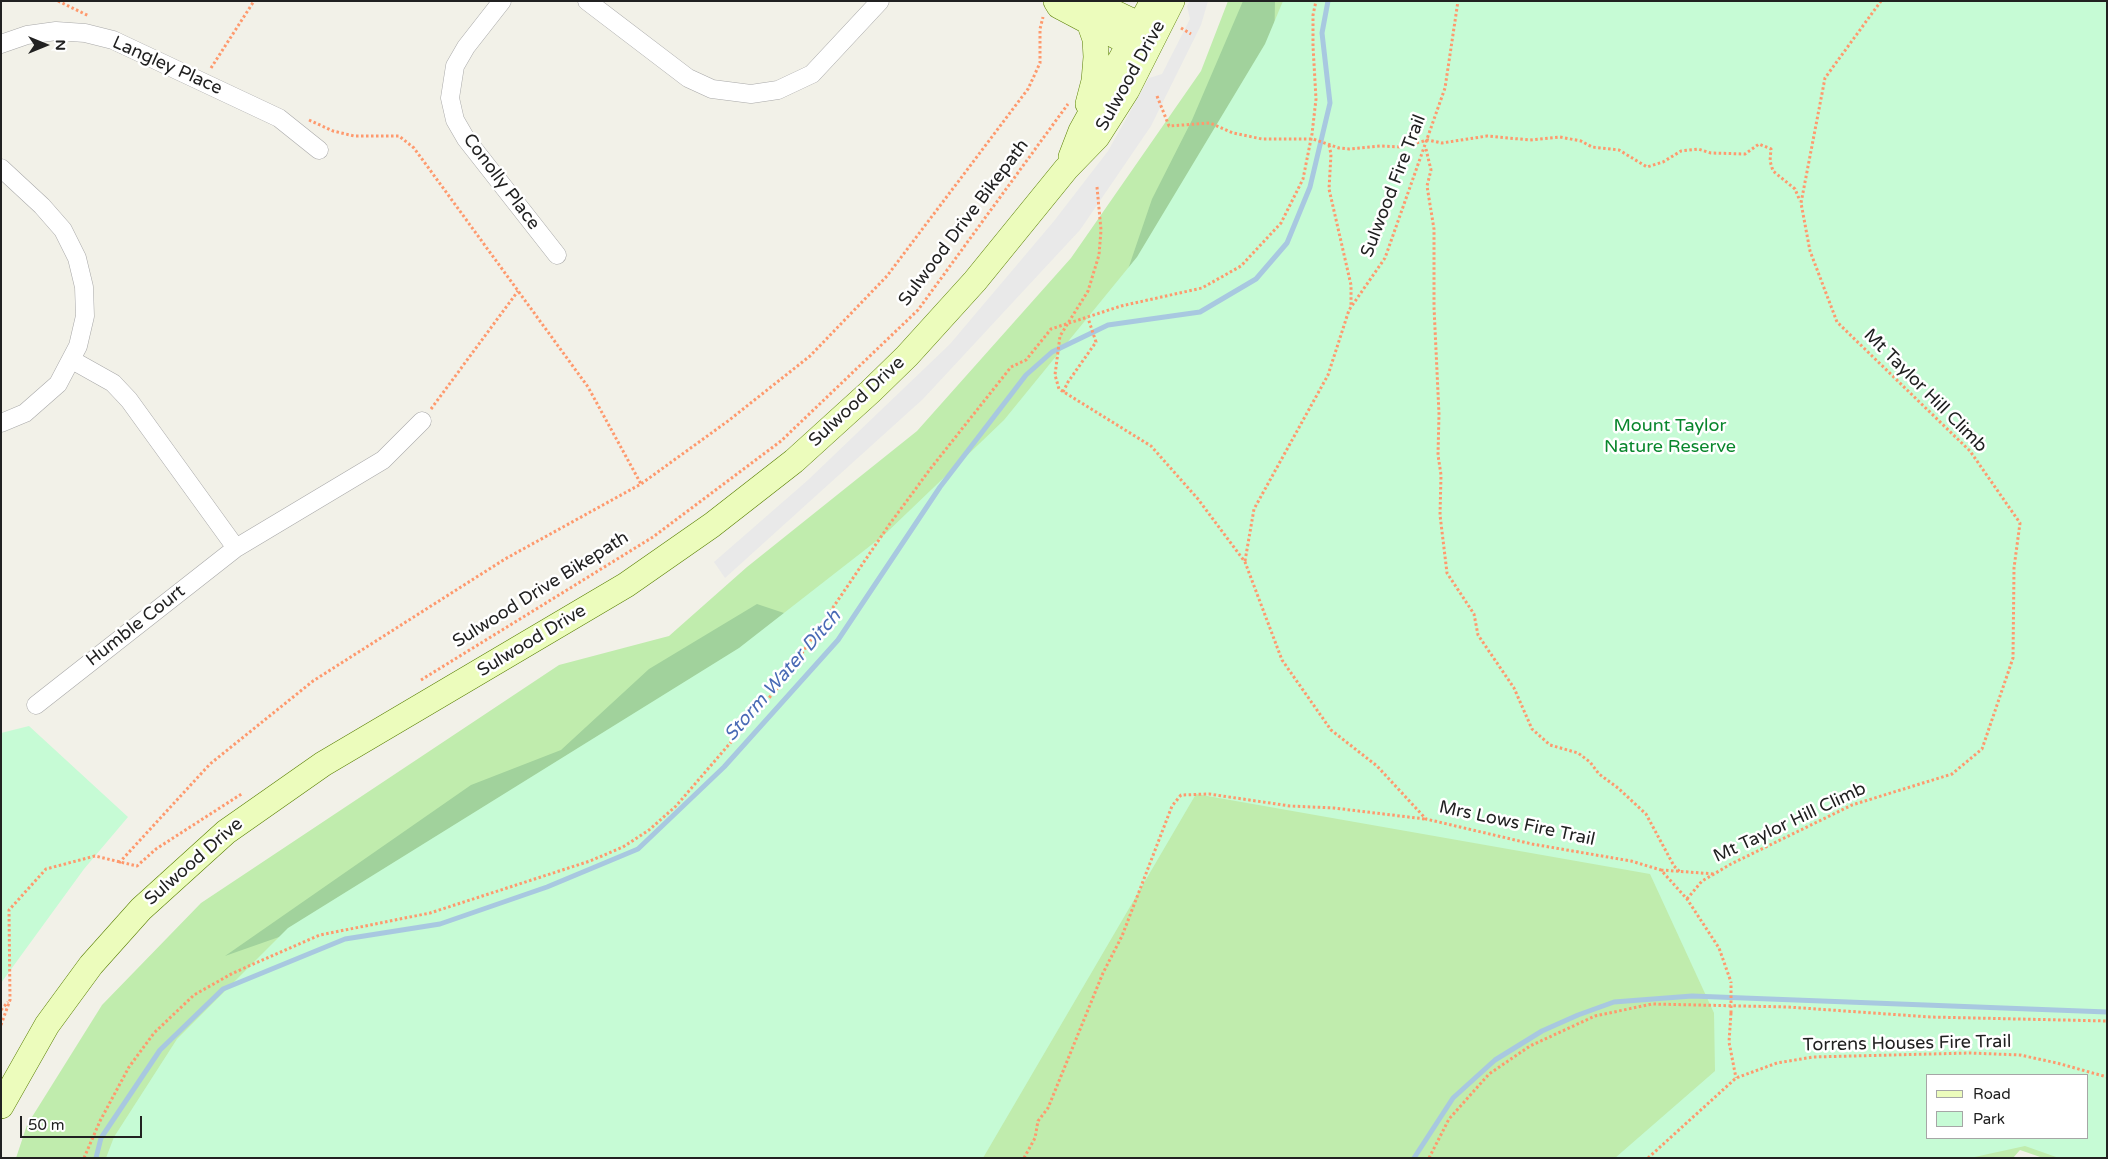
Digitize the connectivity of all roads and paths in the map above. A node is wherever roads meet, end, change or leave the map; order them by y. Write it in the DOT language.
graph roads {
  1 [pos="254,1"];
  2 [pos="502,1"];
  3 [pos="586,1"];
  4 [pos="880,1"];
  5 [pos="1153,1"];
  6 [pos="1172,1"];
  7 [pos="1316,1"];
  8 [pos="1458,1"];
  9 [pos="1881,1"];
  10 [pos="1050,5"];
  11 [pos="1089,11"];
  12 [pos="1191,34"];
  13 [pos="1150,36"];
  14 [pos="1,44"];
  15 [pos="202,82"];
  16 [pos="1157,96"];
  17 [pos="1069,103"];
  18 [pos="333,131"];
  19 [pos="1081,131"];
  20 [pos="1312,139"];
  21 [pos="1428,140"];
  22 [pos="1329,144"];
  23 [pos="1426,149"];
  24 [pos="319,150"];
  25 [pos="1,168"];
  26 [pos="1066,169"];
  27 [pos="1097,187"];
  28 [pos="1802,209"];
  29 [pos="557,255"];
  30 [pos="518,292"];
  31 [pos="1351,306"];
  32 [pos="1089,320"];
  33 [pos="1068,324"];
  34 [pos="72,360"];
  35 [pos="1063,392"];
  36 [pos="422,421"];
  37 [pos="1,423"];
  38 [pos="641,484"];
  39 [pos="236,548"];
  40 [pos="1244,562"];
  41 [pos="413,685"];
  42 [pos="36,704"];
  43 [pos="247,790"];
  44 [pos="1426,819"];
  45 [pos="119,863"];
  46 [pos="1661,870"];
  47 [pos="1681,872"];
  48 [pos="1715,874"];
  49 [pos="1687,900"];
  50 [pos="10,1000"];
  51 [pos="1731,1007"];
  52 [pos="1,1010"];
  53 [pos="2107,1021"];
  54 [pos="1,1025"];
  55 [pos="1736,1078"];
  56 [pos="2107,1078"];
  57 [pos="1,1106"];
  58 [pos="84,1158"];
  59 [pos="1024,1158"];
  60 [pos="1429,1158"];
  61 [pos="1648,1158"];
  1 -- 15 [label="path"];
  2 -- 29 [label="street, Conolly Place"];
  3 -- 4 [label="street"];
  5 -- 13 [label="main road, Sulwood Drive"];
  6 -- 13 [label="main road, Sulwood Drive"];
  7 -- 20 [label="path"];
  8 -- 21 [label="path, Sulwood Fire Trail"];
  9 -- 28 [label="path, Mt Taylor Hill Climb"];
  10 -- 11 [label="main road"];
  10 -- 38 [label="path"];
  11 -- 13 [label="main road"];
  11 -- 19 [label="main road"];
  12 -- 13 [label="path"];
  13 -- 19 [label="main road, Sulwood Drive"];
  13 -- 26 [label="main road, Sulwood Drive"];
  14 -- 15 [label="street, Langley Place"];
  15 -- 24 [label="street, Langley Place"];
  16 -- 20 [label="path"];
  17 -- 41 [label="path, Sulwood Drive Bikepath"];
  18 -- 30 [label="path"];
  19 -- 26 [label="main road, Sulwood Drive"];
  20 -- 22 [label="path"];
  20 -- 32 [label="path"];
  21 -- 22 [label="path"];
  21 -- 28 [label="path"];
  21 -- 31 [label="path, Sulwood Fire Trail"];
  22 -- 31 [label="path"];
  23 -- 47 [label="path"];
  25 -- 34 [label="street"];
  26 -- 57 [label="main road, Sulwood Drive"];
  27 -- 33 [label="path"];
  28 -- 48 [label="path, Mt Taylor Hill Climb"];
  30 -- 36 [label="path"];
  30 -- 38 [label="path"];
  31 -- 40 [label="path, Sulwood Fire Trail"];
  32 -- 33 [label="path"];
  32 -- 35 [label="path"];
  33 -- 35 [label="path"];
  33 -- 58 [label="path"];
  34 -- 37 [label="street"];
  34 -- 39 [label="street"];
  35 -- 40 [label="path, Mrs Lows Fire Trail"];
  36 -- 39 [label="street, Humble Court"];
  38 -- 45 [label="path"];
  39 -- 42 [label="street, Humble Court"];
  40 -- 44 [label="path, Mrs Lows Fire Trail"];
  43 -- 45 [label="path"];
  44 -- 46 [label="path, Mrs Lows Fire Trail"];
  44 -- 59 [label="path"];
  45 -- 50 [label="path"];
  46 -- 47 [label="path, Mrs Lows Fire Trail"];
  46 -- 49 [label="path"];
  47 -- 48 [label="path, Mrs Lows Fire Trail"];
  48 -- 49 [label="path, Mt Taylor Hill Climb"];
  49 -- 51 [label="path, bridge"];
  50 -- 52 [label="path"];
  50 -- 54 [label="path"];
  51 -- 53 [label="path"];
  51 -- 55 [label="path, bridge"];
  51 -- 60 [label="path"];
  55 -- 56 [label="path, Torrens Houses Fire Trail"];
  55 -- 61 [label="path, Torrens Houses Fire Trail"];
}
